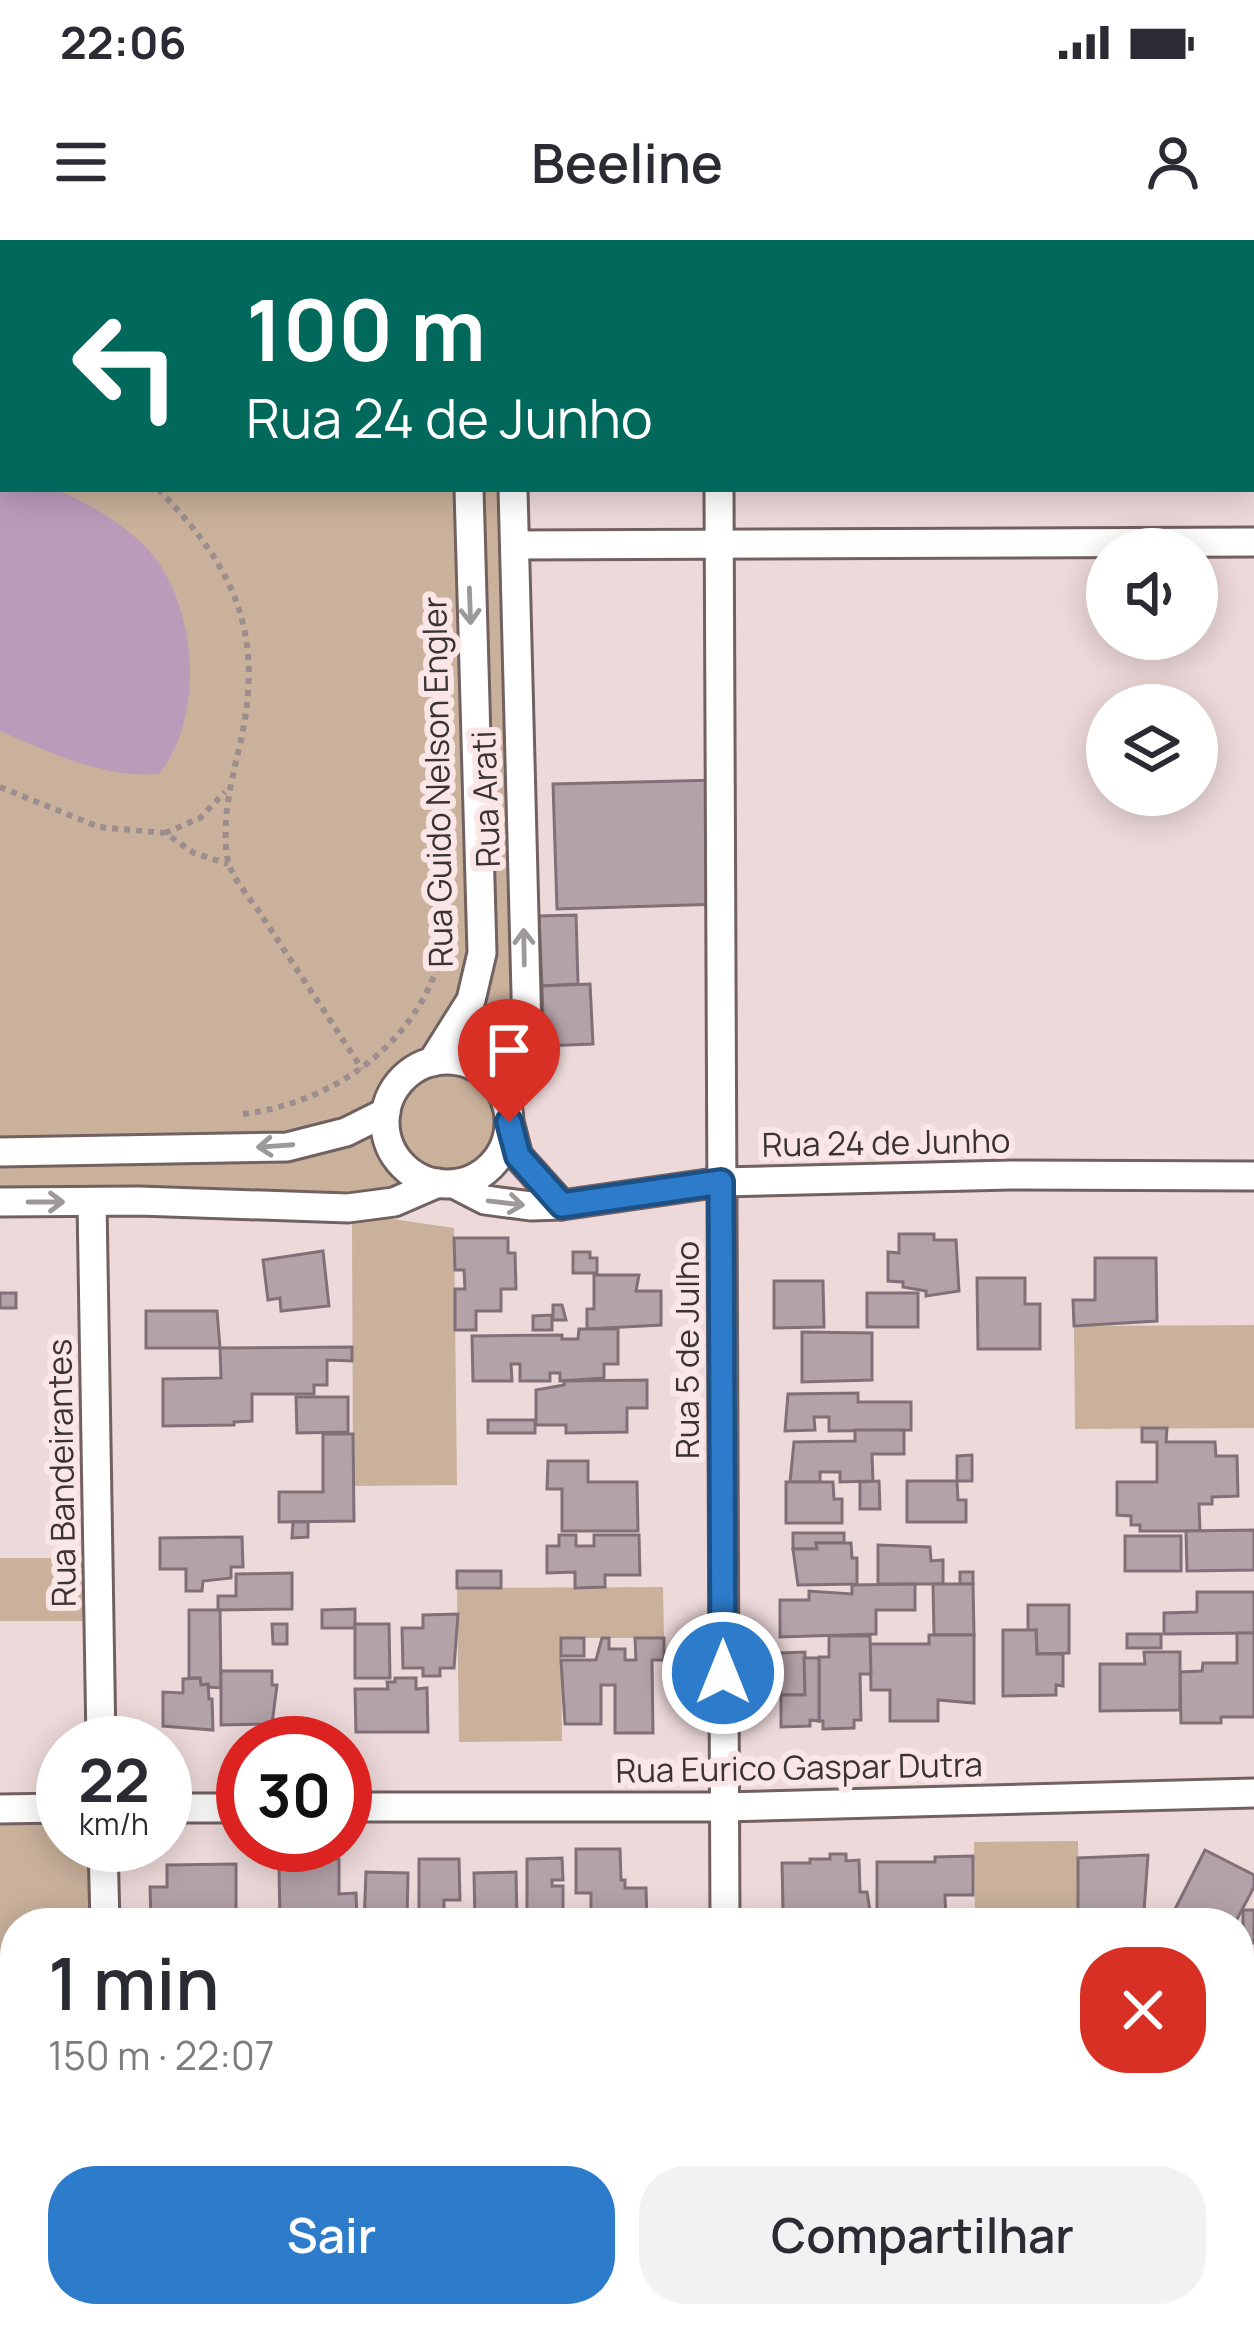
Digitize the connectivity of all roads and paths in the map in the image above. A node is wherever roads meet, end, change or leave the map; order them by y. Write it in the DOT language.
graph roads {
  1 [pos="161,492"];
  2 [pos="469,492"];
  3 [pos="514,492"];
  4 [pos="719,492"];
  5 [pos="1254,542"];
  6 [pos="514,544"];
  7 [pos="719,546"];
  8 [pos="0,787"];
  9 [pos="228,790"];
  10 [pos="165,832"];
  11 [pos="228,864"];
  12 [pos="448,904"];
  13 [pos="432,1062"];
  14 [pos="362,1069"];
  15 [pos="386,1112"];
  16 [pos="508,1113"];
  17 [pos="229,1116"];
  18 [pos="0,1152"];
  19 [pos="1254,1176"];
  20 [pos="721,1182"];
  21 [pos="446,1184"];
  22 [pos="0,1202"];
  23 [pos="92,1202"];
  24 [pos="562,1205"];
  25 [pos="101,1716"];
  26 [pos="1254,1793"];
  27 [pos="372,1807"];
  28 [pos="724,1807"];
  29 [pos="36,1808"];
  30 [pos="0,1809"];
  31 [pos="104,1872"];
  32 [pos="105,1908"];
  33 [pos="724,1908"];
  1 -- 9 [label="path"];
  2 -- 13 [label="street, Rua Guido Nelson Engler, one-way"];
  3 -- 6 [label="street, Rua Arati"];
  4 -- 7 [label="street, Rua 5 de Julho"];
  5 -- 7 [label="street"];
  6 -- 7 [label="street"];
  16 -- 6 [label="street, Rua Arati, one-way"];
  7 -- 20 [label="street, Rua 5 de Julho"];
  8 -- 10 [label="path"];
  9 -- 10 [label="path"];
  9 -- 11 [label="path"];
  10 -- 11 [label="path"];
  11 -- 14 [label="path"];
  12 -- 14 [label="path"];
  13 -- 15 [label="street"];
  13 -- 16 [label="street"];
  14 -- 17 [label="path"];
  15 -- 18 [label="street, one-way"];
  15 -- 21 [label="street"];
  16 -- 21 [label="street"];
  16 -- 24 [label="street"];
  19 -- 20 [label="street, Rua 24 de Junho"];
  20 -- 24 [label="street, Rua 24 de Junho"];
  20 -- 28 [label="street, Rua 5 de Julho"];
  21 -- 23 [label="street"];
  21 -- 24 [label="street, Rua 24 de Junho, one-way"];
  22 -- 23 [label="street, one-way"];
  23 -- 25 [label="street, Rua Bandeirantes"];
  26 -- 28 [label="street, Rua Eurico Gaspar Dutra"];
  27 -- 28 [label="street, Rua Eurico Gaspar Dutra"];
  28 -- 33 [label="street, Rua 5 de Julho"];
  29 -- 30 [label="street"];
  31 -- 32 [label="street"];
}
